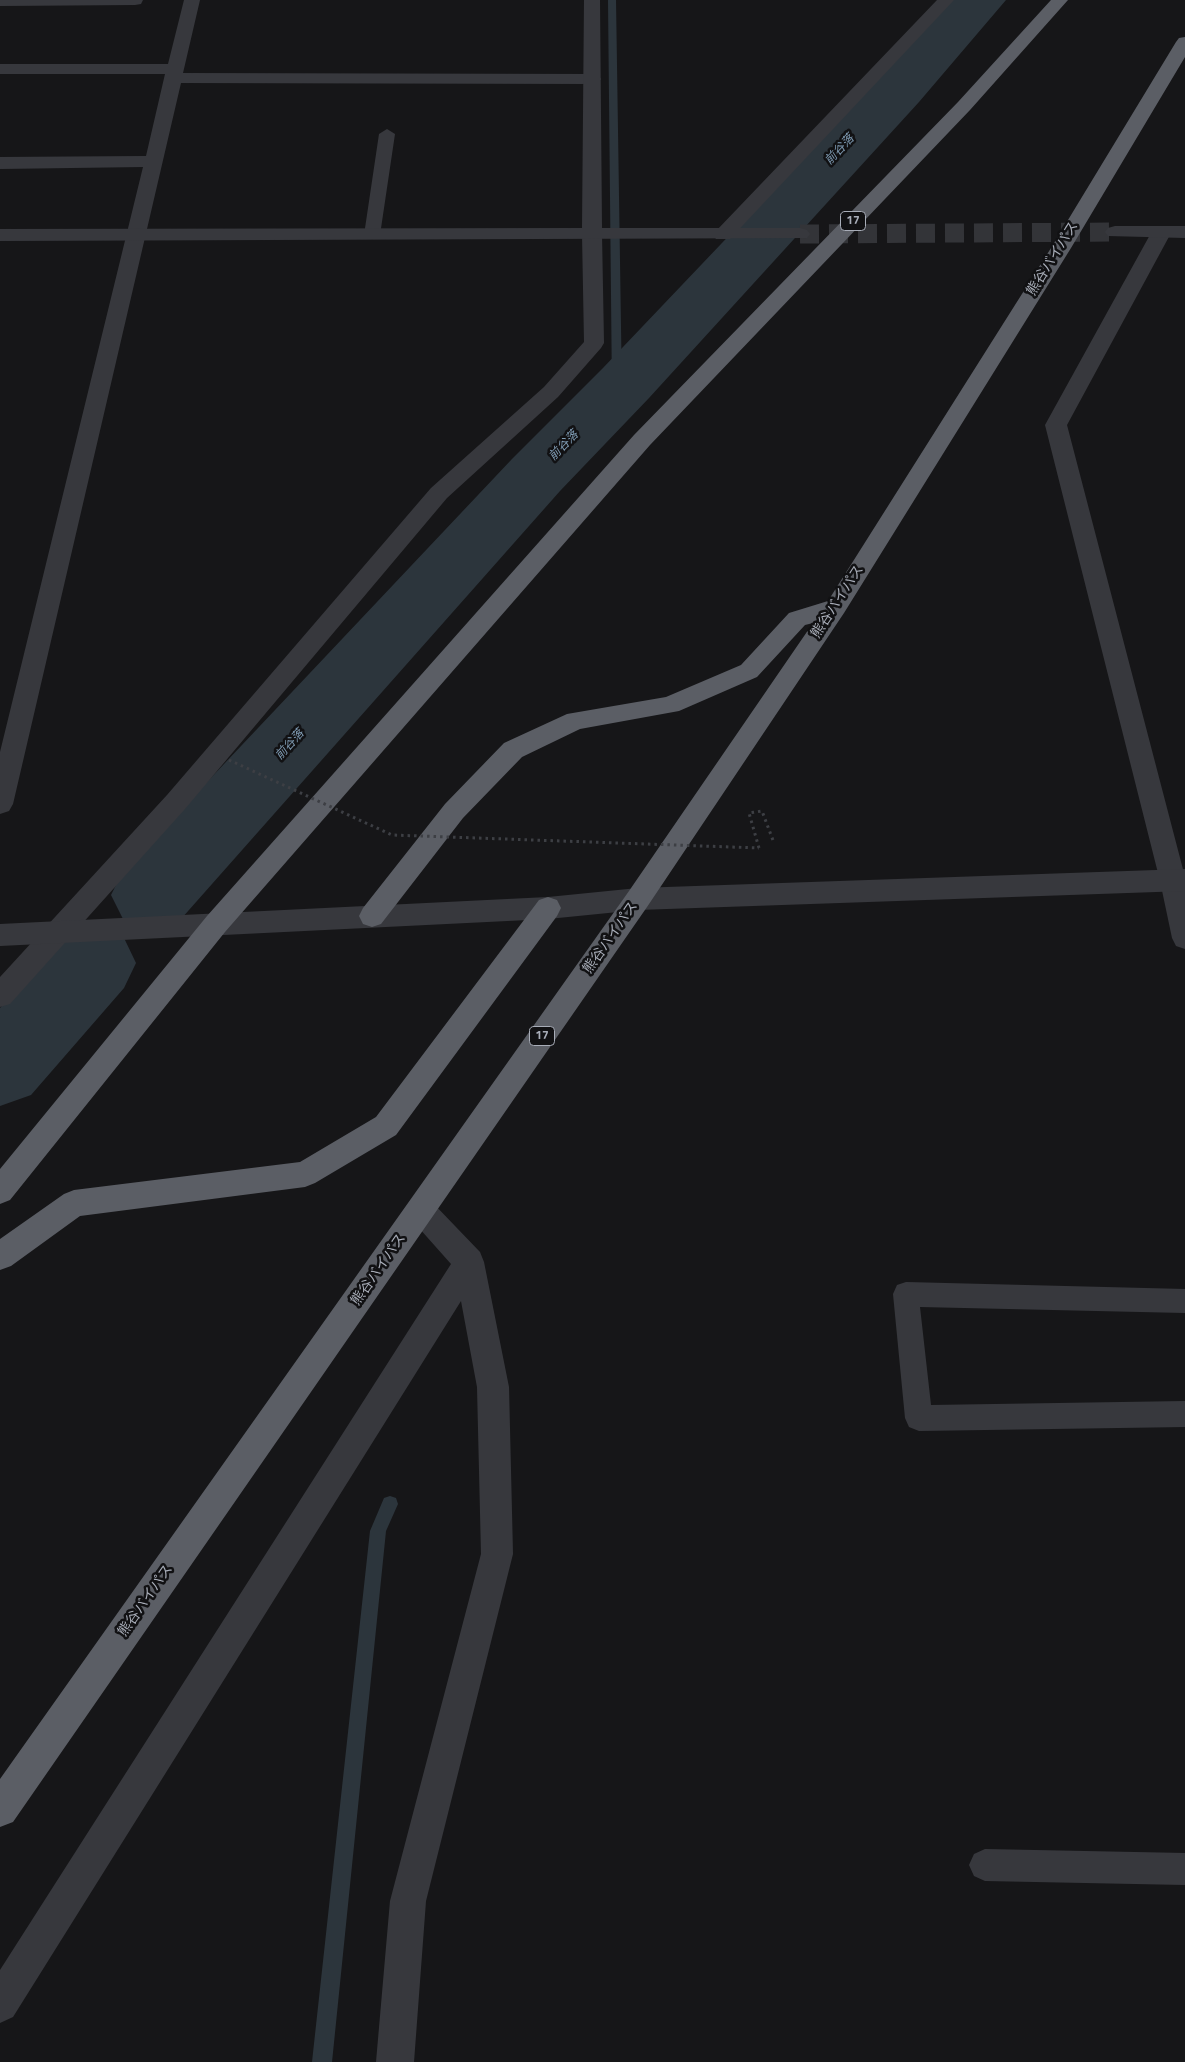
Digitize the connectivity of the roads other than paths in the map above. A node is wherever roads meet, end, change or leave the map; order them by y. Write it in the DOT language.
graph roads {
  1 [pos="135,0"];
  2 [pos="192,0"];
  3 [pos="592,0"];
  4 [pos="1060,0"];
  5 [pos="0,1"];
  6 [pos="939,3"];
  7 [pos="1185,42"];
  8 [pos="0,69"];
  9 [pos="174,74"];
  10 [pos="592,79"];
  11 [pos="387,134"];
  12 [pos="153,161"];
  13 [pos="0,163"];
  14 [pos="1115,232"];
  15 [pos="1185,232"];
  16 [pos="1161,233"];
  17 [pos="372,234"];
  18 [pos="593,234"];
  19 [pos="800,234"];
  20 [pos="136,235"];
  21 [pos="725,235"];
  22 [pos="0,236"];
  23 [pos="836,607"];
  24 [pos="0,804"];
  25 [pos="1179,880"];
  26 [pos="638,899"];
  27 [pos="548,908"];
  28 [pos="372,916"];
  29 [pos="216,924"];
  30 [pos="56,932"];
  31 [pos="0,935"];
  32 [pos="1185,938"];
  33 [pos="0,996"];
  34 [pos="0,1192"];
  35 [pos="421,1210"];
  36 [pos="0,1256"];
  37 [pos="469,1262"];
  38 [pos="1185,1301"];
  39 [pos="1185,1414"];
  40 [pos="0,1809"];
  41 [pos="985,1865"];
  42 [pos="1185,1869"];
  43 [pos="0,2004"];
  44 [pos="395,2062"];
  1 -- 5 [label="street"];
  2 -- 9 [label="street"];
  3 -- 10 [label="street"];
  4 -- 29 [label="highway, 17"];
  6 -- 21 [label="street"];
  7 -- 23 [label="highway, 熊谷バイパス / 17"];
  8 -- 9 [label="street"];
  9 -- 10 [label="street"];
  9 -- 12 [label="street"];
  10 -- 18 [label="street"];
  11 -- 17 [label="lane"];
  12 -- 13 [label="street"];
  12 -- 20 [label="street"];
  14 -- 16 [label="street"];
  15 -- 16 [label="street"];
  16 -- 25 [label="street"];
  17 -- 18 [label="street"];
  17 -- 20 [label="street"];
  18 -- 21 [label="street"];
  18 -- 30 [label="street"];
  19 -- 21 [label="street"];
  20 -- 22 [label="street"];
  20 -- 24 [label="street"];
  23 -- 26 [label="highway, 熊谷バイパス / 17"];
  23 -- 28 [label="highway"];
  25 -- 26 [label="street"];
  25 -- 32 [label="street"];
  26 -- 27 [label="street"];
  26 -- 35 [label="highway, 熊谷バイパス / 17"];
  27 -- 28 [label="street"];
  27 -- 36 [label="highway"];
  28 -- 29 [label="street"];
  29 -- 30 [label="street"];
  29 -- 34 [label="highway, 17"];
  30 -- 31 [label="street"];
  30 -- 33 [label="street"];
  35 -- 37 [label="street"];
  35 -- 40 [label="highway, 熊谷バイパス / 17"];
  37 -- 43 [label="street"];
  37 -- 44 [label="street"];
  38 -- 39 [label="lane"];
  41 -- 42 [label="lane"];
}
